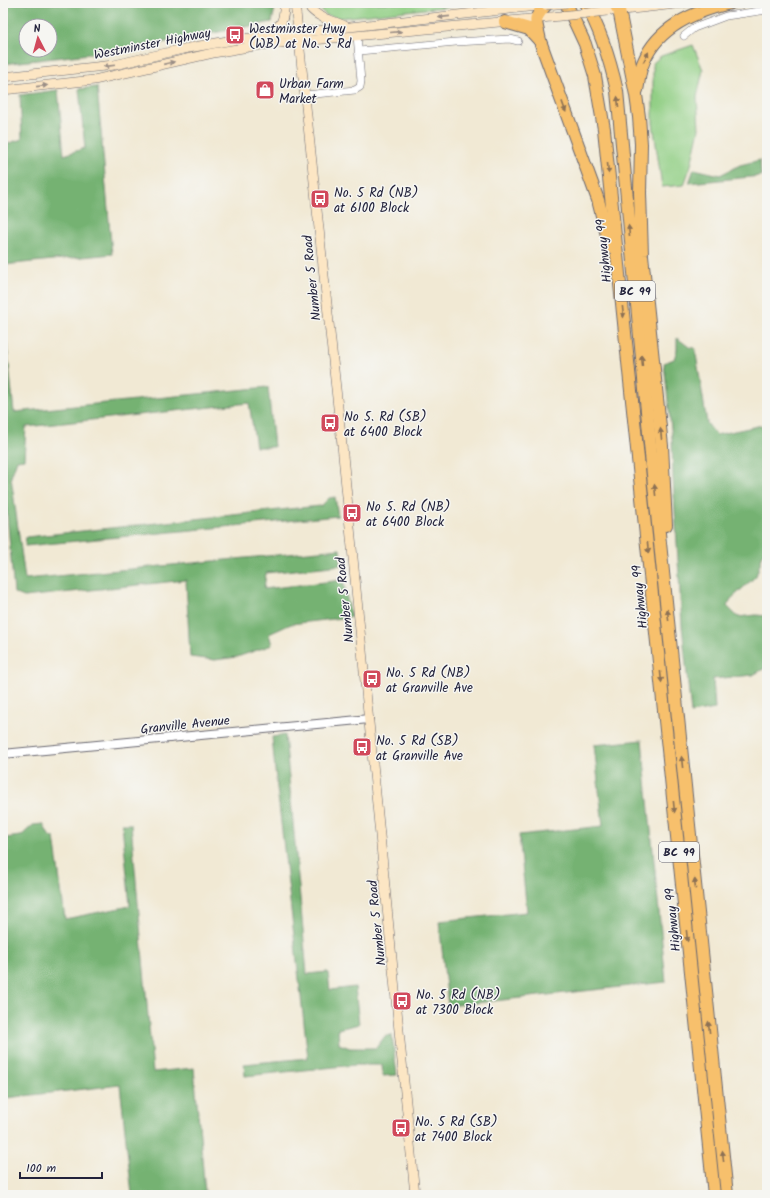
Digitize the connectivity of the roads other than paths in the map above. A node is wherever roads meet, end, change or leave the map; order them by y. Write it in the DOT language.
graph roads {
  1 [pos="285,3"];
  2 [pos="295,3"];
  3 [pos="306,3"];
  4 [pos="566,3"];
  5 [pos="585,3"];
  6 [pos="685,3"];
  7 [pos="731,3"];
  8 [pos="546,5"];
  9 [pos="613,8"];
  10 [pos="767,10"];
  11 [pos="536,18"];
  12 [pos="505,22"];
  13 [pos="346,27"];
  14 [pos="261,36"];
  15 [pos="357,36"];
  16 [pos="684,36"];
  17 [pos="298,37"];
  18 [pos="518,41"];
  19 [pos="540,41"];
  20 [pos="359,51"];
  21 [pos="3,77"];
  22 [pos="3,90"];
  23 [pos="305,95"];
  24 [pos="636,95"];
  25 [pos="619,273"];
  26 [pos="665,584"];
  27 [pos="369,719"];
  28 [pos="3,754"];
  29 [pos="415,1195"];
  30 [pos="714,1195"];
  31 [pos="727,1195"];
  1 -- 14 [label="main road"];
  2 -- 17 [label="main road, Number 5 Road"];
  3 -- 13 [label="main road"];
  4 -- 8 [label="main road, Westminster Highway, bridge"];
  4 -- 25 [label="highway, Highway 99 / BC 99, one-way"];
  26 -- 5 [label="highway, Highway 99 / BC 99, one-way"];
  6 -- 9 [label="main road, Westminster Highway"];
  24 -- 7 [label="highway, one-way"];
  8 -- 11 [label="highway"];
  8 -- 13 [label="main road, Westminster Highway, one-way"];
  9 -- 11 [label="main road, Westminster Highway, bridge"];
  9 -- 24 [label="highway"];
  10 -- 16 [label="street"];
  11 -- 12 [label="main road, Westminster Highway"];
  11 -- 19 [label="highway"];
  15 -- 12 [label="main road, Westminster Highway, one-way"];
  12 -- 19 [label="highway"];
  13 -- 17 [label="main road, Westminster Highway"];
  14 -- 17 [label="main road, Westminster Highway"];
  14 -- 21 [label="main road, Westminster Highway, one-way"];
  15 -- 17 [label="main road, Westminster Highway"];
  15 -- 20 [label="street"];
  22 -- 17 [label="main road, Westminster Highway, one-way"];
  17 -- 23 [label="main road, Number 5 Road"];
  18 -- 20 [label="street"];
  19 -- 25 [label="highway, one-way"];
  20 -- 23 [label="street"];
  23 -- 27 [label="main road, Number 5 Road"];
  26 -- 24 [label="highway, one-way"];
  25 -- 30 [label="highway, Highway 99 / BC 99, one-way"];
  31 -- 26 [label="highway, Highway 99 / BC 99, one-way"];
  27 -- 28 [label="street, Granville Avenue"];
  27 -- 29 [label="main road, Number 5 Road"];
}
